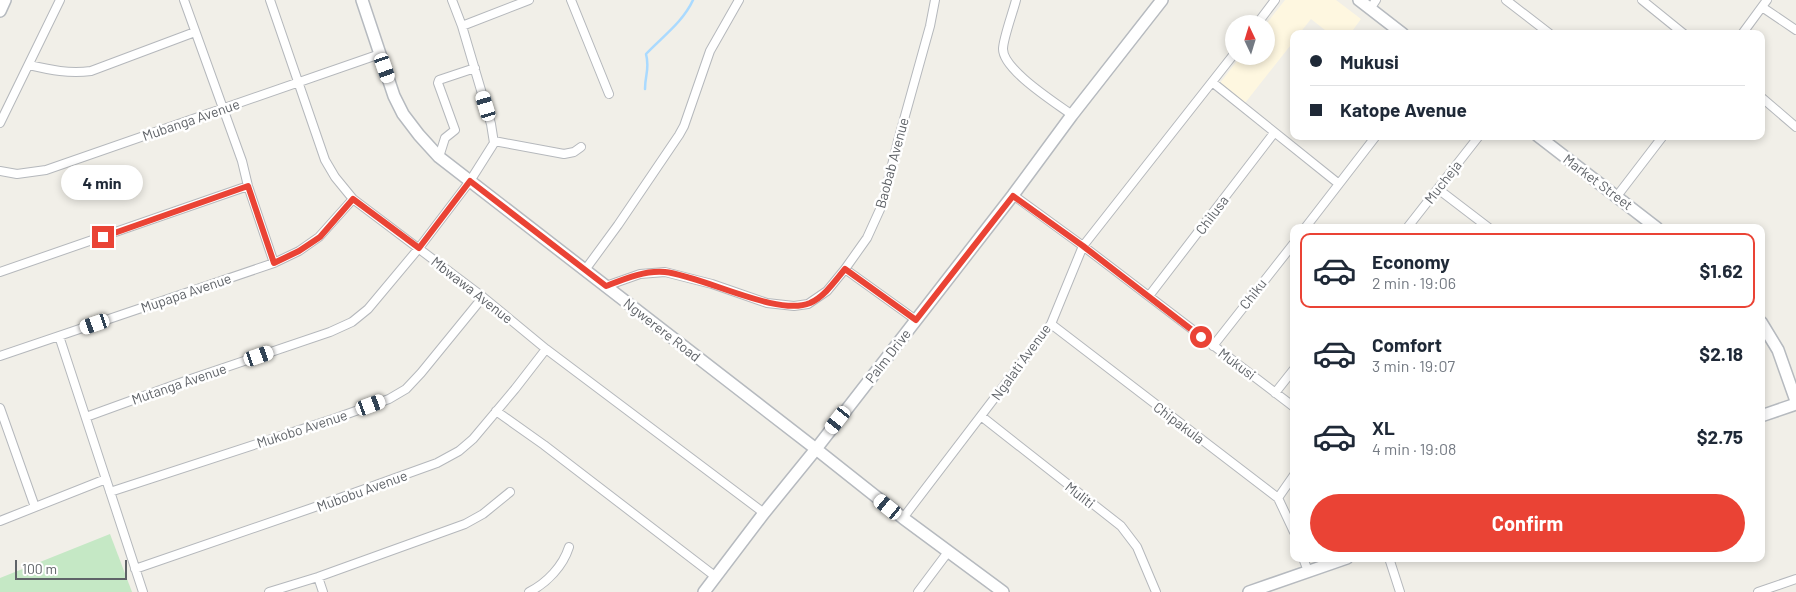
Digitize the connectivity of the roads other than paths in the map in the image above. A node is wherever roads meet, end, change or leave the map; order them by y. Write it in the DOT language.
graph roads {
  1 [pos="5,0"];
  2 [pos="60,0"];
  3 [pos="184,0"];
  4 [pos="270,0"];
  5 [pos="362,0"];
  6 [pos="452,0"];
  7 [pos="530,0"];
  8 [pos="571,0"];
  9 [pos="739,0"];
  10 [pos="935,0"];
  11 [pos="1016,0"];
  12 [pos="1162,0"];
  13 [pos="1276,0"];
  14 [pos="1359,0"];
  15 [pos="1506,0"];
  16 [pos="1642,0"];
  17 [pos="1767,0"];
  18 [pos="1373,4"];
  19 [pos="1762,7"];
  20 [pos="0,11"];
  21 [pos="1264,15"];
  22 [pos="462,26"];
  23 [pos="1400,30"];
  24 [pos="1545,30"];
  25 [pos="1679,30"];
  26 [pos="1745,30"];
  27 [pos="1796,30"];
  28 [pos="195,32"];
  29 [pos="380,54"];
  30 [pos="29,65"];
  31 [pos="1225,65"];
  32 [pos="475,68"];
  33 [pos="1212,82"];
  34 [pos="298,83"];
  35 [pos="609,94"];
  36 [pos="1765,100"];
  37 [pos="224,109"];
  38 [pos="1072,115"];
  39 [pos="0,123"];
  40 [pos="1796,127"];
  41 [pos="1274,133"];
  42 [pos="1373,140"];
  43 [pos="1476,140"];
  44 [pos="1543,140"];
  45 [pos="1660,140"];
  46 [pos="494,141"];
  47 [pos="581,146"];
  48 [pos="438,157"];
  49 [pos="0,171"];
  50 [pos="470,181"];
  51 [pos="1339,184"];
  52 [pos="248,186"];
  53 [pos="1438,189"];
  54 [pos="1013,196"];
  55 [pos="1617,196"];
  56 [pos="353,199"];
  57 [pos="1309,224"];
  58 [pos="1410,224"];
  59 [pos="1484,224"];
  60 [pos="1652,224"];
  61 [pos="1083,246"];
  62 [pos="1290,247"];
  63 [pos="419,248"];
  64 [pos="274,263"];
  65 [pos="845,269"];
  66 [pos="585,270"];
  67 [pos="0,272"];
  68 [pos="606,286"];
  69 [pos="1149,296"];
  70 [pos="483,297"];
  71 [pos="916,320"];
  72 [pos="1051,324"];
  73 [pos="1765,329"];
  74 [pos="59,336"];
  75 [pos="1213,346"];
  76 [pos="546,348"];
  77 [pos="0,356"];
  78 [pos="1290,374"];
  79 [pos="1275,393"];
  80 [pos="1796,402"];
  81 [pos="1290,404"];
  82 [pos="0,408"];
  83 [pos="496,411"];
  84 [pos="1765,414"];
  85 [pos="981,416"];
  86 [pos="86,417"];
  87 [pos="816,449"];
  88 [pos="106,478"];
  89 [pos="1290,482"];
  90 [pos="110,492"];
  91 [pos="510,492"];
  92 [pos="1278,498"];
  93 [pos="35,507"];
  94 [pos="764,513"];
  95 [pos="903,518"];
  96 [pos="0,521"];
  97 [pos="1290,524"];
  98 [pos="569,547"];
  99 [pos="948,552"];
  100 [pos="1305,562"];
  101 [pos="1335,562"];
  102 [pos="1390,562"];
  103 [pos="135,569"];
  104 [pos="1308,571"];
  105 [pos="318,577"];
  106 [pos="716,578"];
  107 [pos="1796,579"];
  108 [pos="143,592"];
  109 [pos="269,592"];
  110 [pos="323,592"];
  111 [pos="529,592"];
  112 [pos="704,592"];
  113 [pos="918,592"];
  114 [pos="1003,592"];
  115 [pos="1156,592"];
  116 [pos="1248,592"];
  117 [pos="1400,592"];
  118 [pos="1758,592"];
  1 -- 20 [label="street"];
  2 -- 30 [label="street"];
  3 -- 28 [label="street"];
  4 -- 34 [label="street, Mbwawa Avenue"];
  5 -- 29 [label="street, Ngwerere Road"];
  6 -- 22 [label="street"];
  7 -- 22 [label="street"];
  8 -- 35 [label="street"];
  9 -- 66 [label="street"];
  10 -- 65 [label="street, Baobab Avenue"];
  11 -- 38 [label="street"];
  12 -- 38 [label="street, Palm Drive"];
  13 -- 21 [label="street"];
  14 -- 18 [label="street"];
  15 -- 24 [label="street"];
  16 -- 25 [label="street"];
  17 -- 19 [label="street"];
  18 -- 23 [label="street"];
  19 -- 26 [label="street"];
  19 -- 27 [label="street"];
  22 -- 32 [label="street"];
  28 -- 30 [label="street"];
  28 -- 37 [label="street"];
  29 -- 34 [label="street, Mubanga Avenue"];
  29 -- 48 [label="street, Ngwerere Road"];
  30 -- 39 [label="street"];
  31 -- 33 [label="street, Ngalati Avenue"];
  32 -- 46 [label="street"];
  32 -- 48 [label="street"];
  33 -- 41 [label="street"];
  33 -- 61 [label="street, Ngalati Avenue"];
  34 -- 37 [label="street, Mubanga Avenue"];
  34 -- 56 [label="street, Mbwawa Avenue"];
  36 -- 40 [label="street"];
  37 -- 49 [label="street, Mubanga Avenue"];
  37 -- 52 [label="street"];
  38 -- 54 [label="street, Palm Drive"];
  41 -- 51 [label="street"];
  41 -- 69 [label="street, Chilusa"];
  42 -- 51 [label="street"];
  43 -- 53 [label="street, Mucheja"];
  44 -- 55 [label="street, Market Street"];
  45 -- 55 [label="street"];
  46 -- 47 [label="street"];
  46 -- 50 [label="street, Mutanga Avenue"];
  48 -- 50 [label="street, Ngwerere Road"];
  50 -- 63 [label="street, Mutanga Avenue"];
  50 -- 66 [label="street, Ngwerere Road"];
  51 -- 57 [label="street"];
  52 -- 64 [label="street"];
  52 -- 67 [label="street"];
  53 -- 58 [label="street, Mucheja"];
  53 -- 59 [label="street"];
  54 -- 61 [label="street, Mukusi"];
  54 -- 71 [label="street, Palm Drive"];
  55 -- 60 [label="street, Market Street"];
  56 -- 63 [label="street, Mbwawa Avenue"];
  56 -- 64 [label="street, Mupapa Avenue"];
  61 -- 69 [label="street, Mukusi"];
  61 -- 72 [label="street, Ngalati Avenue"];
  62 -- 75 [label="street, Chiku"];
  63 -- 70 [label="street, Mbwawa Avenue"];
  63 -- 86 [label="street, Mutanga Avenue"];
  64 -- 74 [label="street, Mupapa Avenue"];
  65 -- 68 [label="street, Baobab Avenue"];
  65 -- 71 [label="street"];
  66 -- 68 [label="street, Ngwerere Road"];
  68 -- 87 [label="street, Ngwerere Road"];
  69 -- 75 [label="street, Mukusi"];
  70 -- 76 [label="street, Mbwawa Avenue"];
  70 -- 90 [label="street, Mukobo Avenue"];
  71 -- 87 [label="street, Palm Drive"];
  72 -- 85 [label="street, Ngalati Avenue"];
  72 -- 92 [label="street, Chipakula"];
  73 -- 80 [label="street"];
  74 -- 77 [label="street, Mupapa Avenue"];
  74 -- 86 [label="street"];
  75 -- 79 [label="street, Mukusi"];
  76 -- 83 [label="street, Mubobu Avenue"];
  76 -- 94 [label="street, Mbwawa Avenue"];
  78 -- 79 [label="street"];
  79 -- 81 [label="street, Mukusi"];
  80 -- 84 [label="street"];
  82 -- 93 [label="street"];
  83 -- 103 [label="street, Mubobu Avenue"];
  83 -- 106 [label="street"];
  85 -- 95 [label="street, Ngalati Avenue"];
  85 -- 115 [label="street, Muliti"];
  86 -- 88 [label="street"];
  87 -- 94 [label="street, Palm Drive"];
  87 -- 95 [label="street, Ngwerere Road"];
  88 -- 90 [label="street"];
  88 -- 93 [label="street"];
  89 -- 92 [label="street"];
  90 -- 103 [label="street"];
  91 -- 105 [label="street"];
  92 -- 97 [label="street, Chipakula"];
  93 -- 96 [label="street"];
  94 -- 106 [label="street, Palm Drive"];
  95 -- 99 [label="street, Ngwerere Road"];
  98 -- 111 [label="street"];
  99 -- 113 [label="street"];
  99 -- 114 [label="street, Ngwerere Road"];
  100 -- 104 [label="street"];
  101 -- 104 [label="street"];
  102 -- 117 [label="street"];
  103 -- 108 [label="street"];
  104 -- 116 [label="street"];
  105 -- 109 [label="street"];
  105 -- 110 [label="street"];
  106 -- 112 [label="street, Palm Drive"];
  107 -- 118 [label="street"];
}
